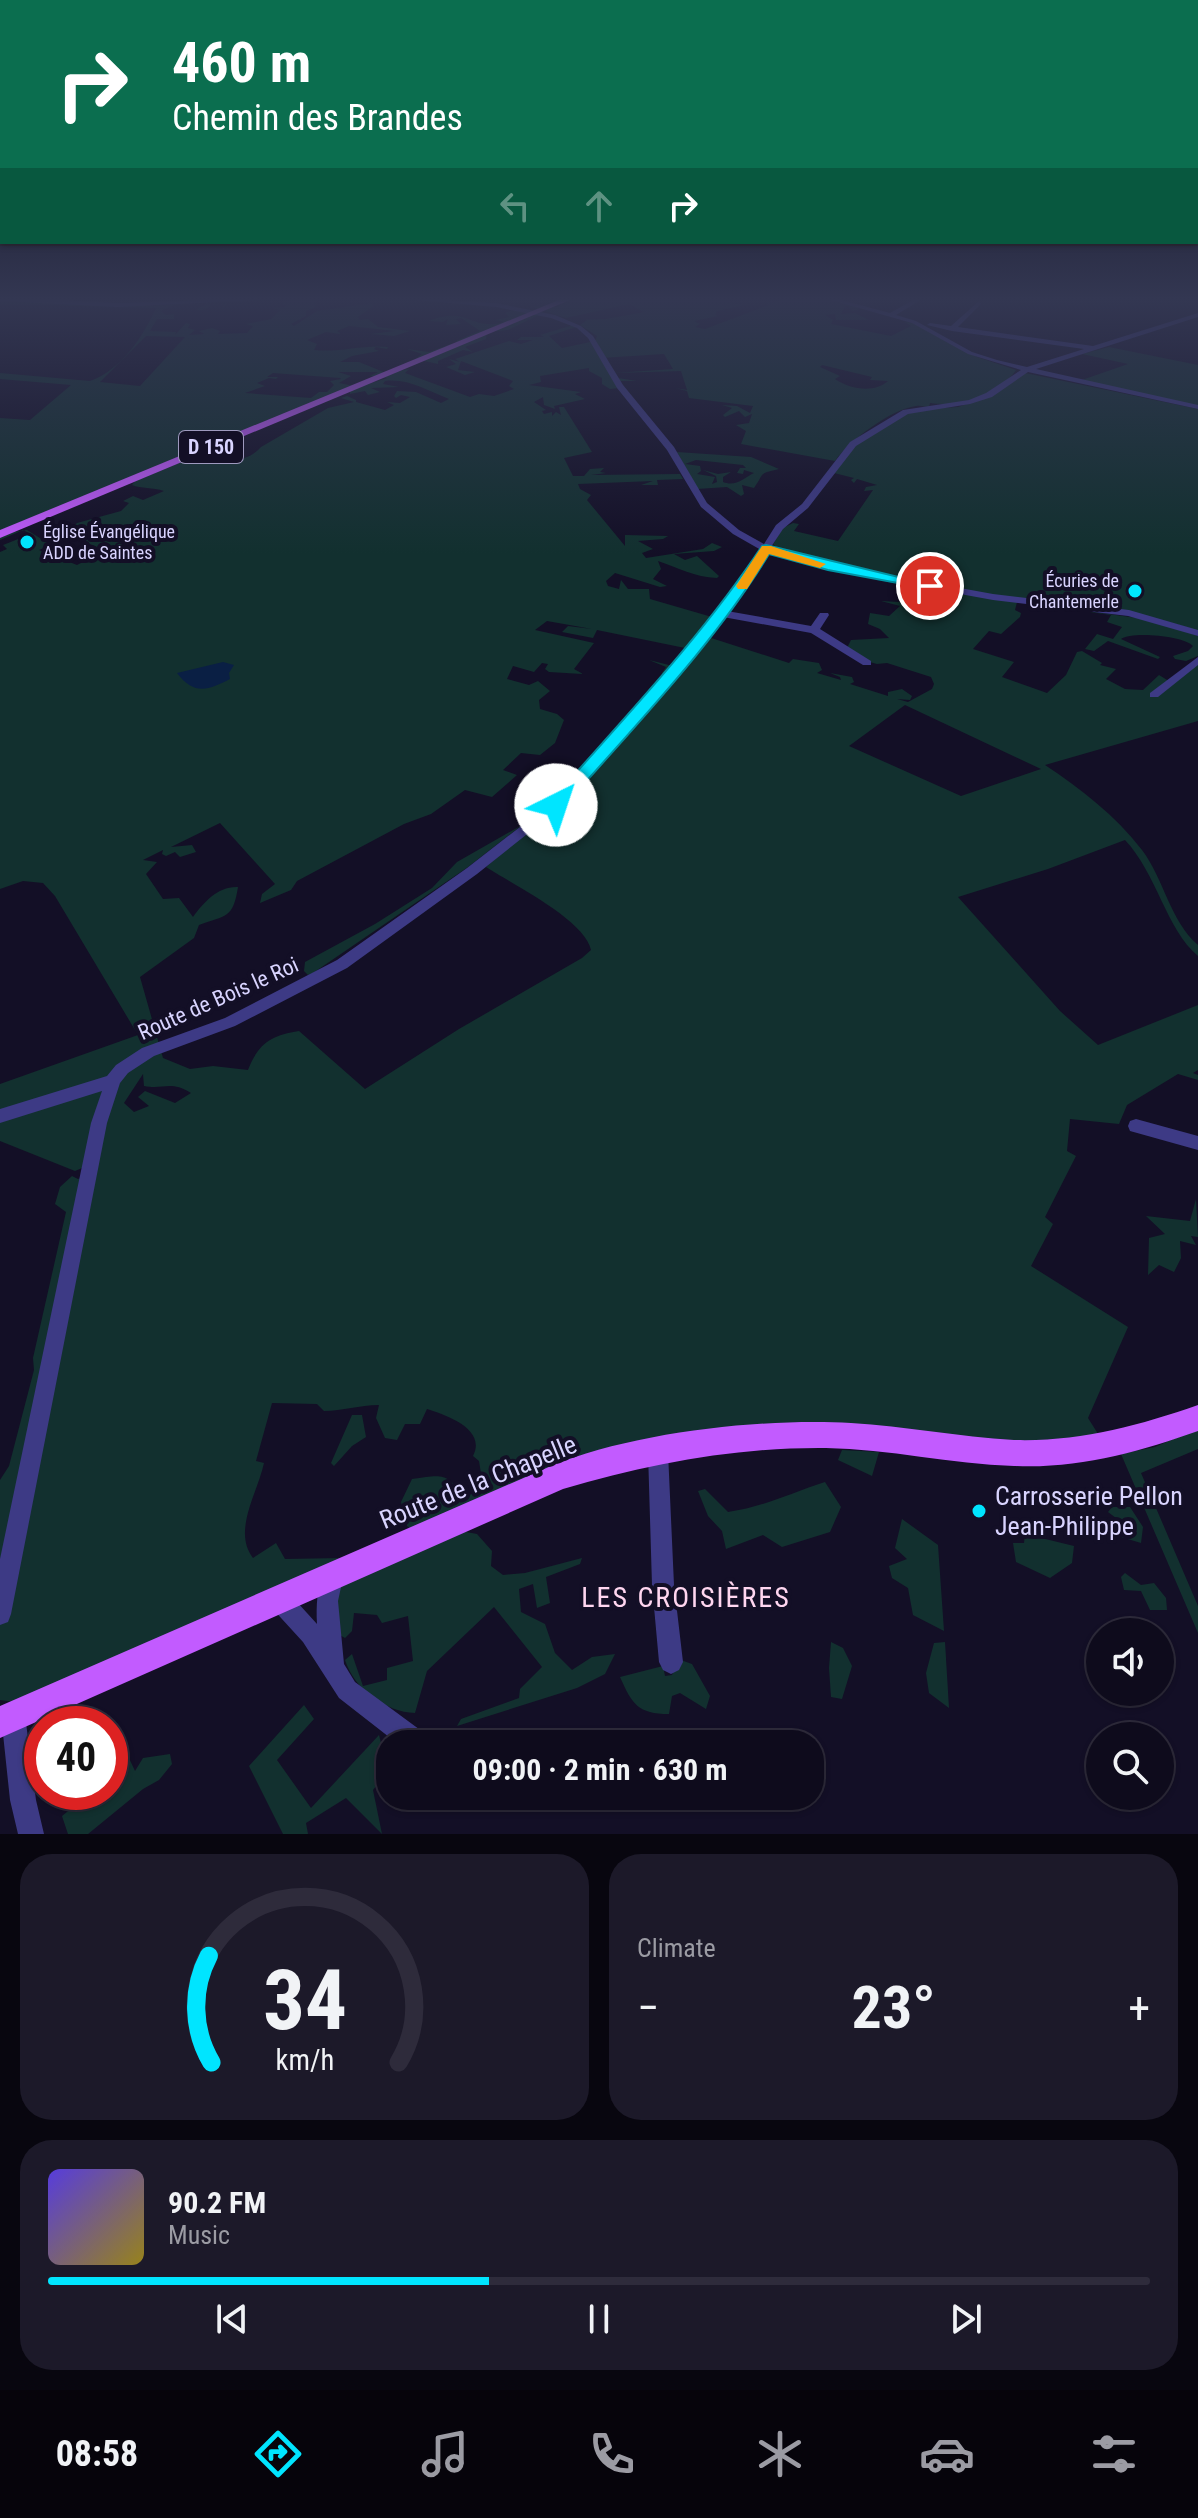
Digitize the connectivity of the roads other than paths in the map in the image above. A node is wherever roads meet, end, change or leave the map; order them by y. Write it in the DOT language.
graph roads {
  1 [pos="367,383"];
  2 [pos="618,383"];
  3 [pos="1007,383"];
  4 [pos="1084,383"];
  5 [pos="1198,407"];
  6 [pos="0,534"];
  7 [pos="766,549"];
  8 [pos="720,613"];
  9 [pos="824,615"];
  10 [pos="814,630"];
  11 [pos="1198,633"];
  12 [pos="1198,660"];
  13 [pos="867,663"];
  14 [pos="1154,695"];
  15 [pos="113,1081"];
  16 [pos="0,1116"];
  17 [pos="1136,1126"];
  18 [pos="1198,1143"];
  19 [pos="1198,1418"];
  20 [pos="658,1452"];
  21 [pos="332,1576"];
  22 [pos="279,1599"];
  23 [pos="0,1614"];
  24 [pos="671,1662"];
  25 [pos="333,1664"];
  26 [pos="6,1718"];
  27 [pos="400,1730"];
  28 [pos="31,1834"];
  1 -- 6 [label="main road, D 150"];
  2 -- 7 [label="street"];
  3 -- 7 [label="street, Route de Bois le Roi"];
  4 -- 5 [label="street"];
  7 -- 8 [label="street, Route de Bois le Roi"];
  7 -- 11 [label="street"];
  8 -- 10 [label="street"];
  8 -- 15 [label="street, Route de Bois le Roi"];
  9 -- 10 [label="street"];
  10 -- 13 [label="street"];
  12 -- 14 [label="street"];
  15 -- 16 [label="street"];
  15 -- 23 [label="street"];
  17 -- 18 [label="street"];
  19 -- 20 [label="main road, Route de la Chapelle"];
  20 -- 21 [label="main road, Route de la Chapelle"];
  20 -- 24 [label="street"];
  21 -- 22 [label="main road, Route de la Chapelle"];
  21 -- 25 [label="street"];
  22 -- 25 [label="street"];
  22 -- 26 [label="main road, Route de la Chapelle"];
  25 -- 27 [label="street"];
  26 -- 28 [label="street"];
}
